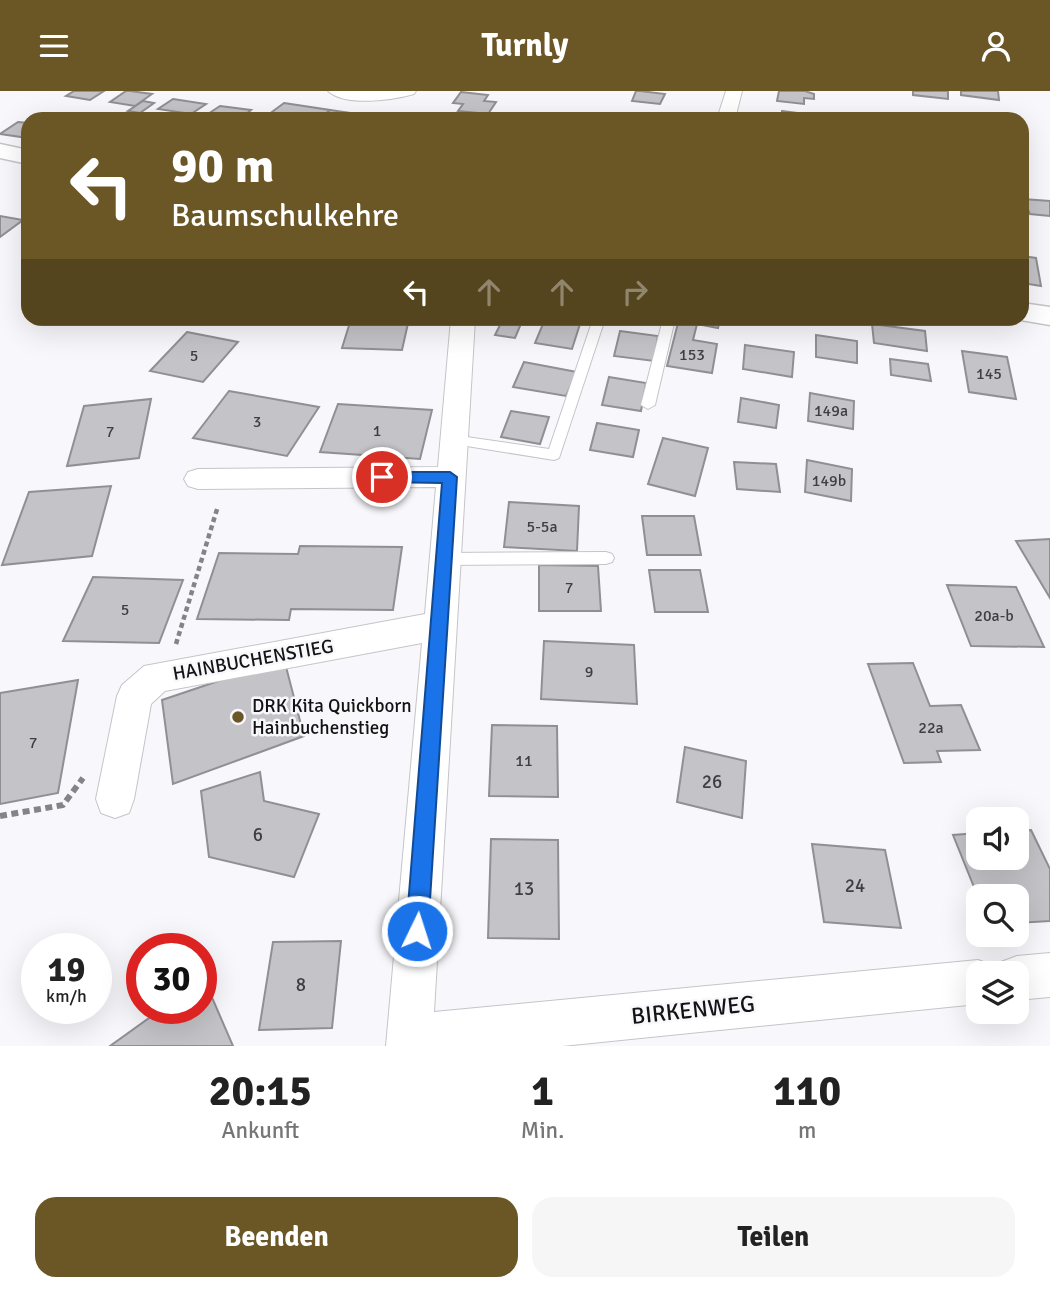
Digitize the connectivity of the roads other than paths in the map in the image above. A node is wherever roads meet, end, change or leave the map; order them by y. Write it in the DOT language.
graph roads {
  1 [pos="336,91"];
  2 [pos="408,91"];
  3 [pos="734,91"];
  4 [pos="728,112"];
  5 [pos="0,151"];
  6 [pos="21,156"];
  7 [pos="1029,313"];
  8 [pos="1050,316"];
  9 [pos="462,326"];
  10 [pos="597,326"];
  11 [pos="667,326"];
  12 [pos="648,405"];
  13 [pos="453,440"];
  14 [pos="450,477"];
  15 [pos="198,479"];
  16 [pos="606,558"];
  17 [pos="444,559"];
  18 [pos="439,626"];
  19 [pos="118,784"];
  20 [pos="1050,975"];
  21 [pos="1029,977"];
  22 [pos="966,983"];
  23 [pos="409,1042"];
  1 -- 2 [label="street"];
  3 -- 4 [label="street"];
  5 -- 6 [label="main road"];
  7 -- 8 [label="main road"];
  9 -- 13 [label="street"];
  10 -- 13 [label="lane"];
  11 -- 12 [label="lane"];
  13 -- 14 [label="street"];
  14 -- 15 [label="street"];
  14 -- 17 [label="street"];
  16 -- 17 [label="lane"];
  17 -- 18 [label="street"];
  18 -- 19 [label="street, HAINBUCHENSTIEG"];
  18 -- 23 [label="street"];
  20 -- 21 [label="street"];
  22 -- 23 [label="street, BIRKENWEG"];
}
